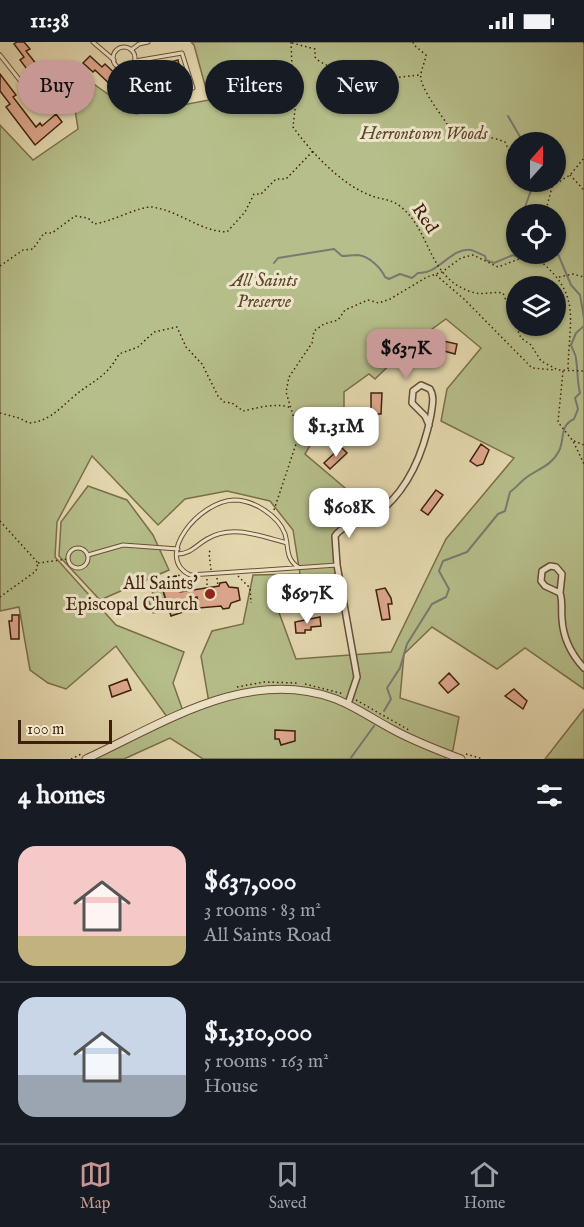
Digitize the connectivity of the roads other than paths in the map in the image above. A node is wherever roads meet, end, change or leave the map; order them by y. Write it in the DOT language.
graph roads {
  1 [pos="93,42"];
  2 [pos="124,42"];
  3 [pos="148,42"];
  4 [pos="125,47"];
  5 [pos="131,50"];
  6 [pos="0,55"];
  7 [pos="114,60"];
  8 [pos="135,60"];
  9 [pos="140,60"];
  10 [pos="184,60"];
  11 [pos="18,79"];
  12 [pos="429,425"];
  13 [pos="286,543"];
  14 [pos="178,549"];
  15 [pos="178,554"];
  16 [pos="88,555"];
  17 [pos="337,565"];
  18 [pos="298,567"];
  19 [pos="560,593"];
  20 [pos="584,668"];
  21 [pos="348,704"];
  22 [pos="463,756"];
  23 [pos="86,759"];
  1 -- 7 [label="lane"];
  2 -- 4 [label="lane"];
  3 -- 5 [label="lane"];
  4 -- 5 [label="lane"];
  4 -- 7 [label="lane"];
  5 -- 8 [label="lane"];
  6 -- 11 [label="lane"];
  9 -- 10 [label="lane"];
  12 -- 12 [label="street"];
  12 -- 17 [label="street"];
  13 -- 14 [label="lane"];
  13 -- 15 [label="lane"];
  13 -- 18 [label="lane"];
  14 -- 15 [label="lane"];
  14 -- 16 [label="lane"];
  15 -- 18 [label="lane"];
  16 -- 16 [label="lane"];
  17 -- 18 [label="lane"];
  17 -- 21 [label="street"];
  19 -- 19 [label="street"];
  19 -- 20 [label="street"];
  21 -- 22 [label="street"];
  21 -- 23 [label="street"];
}
